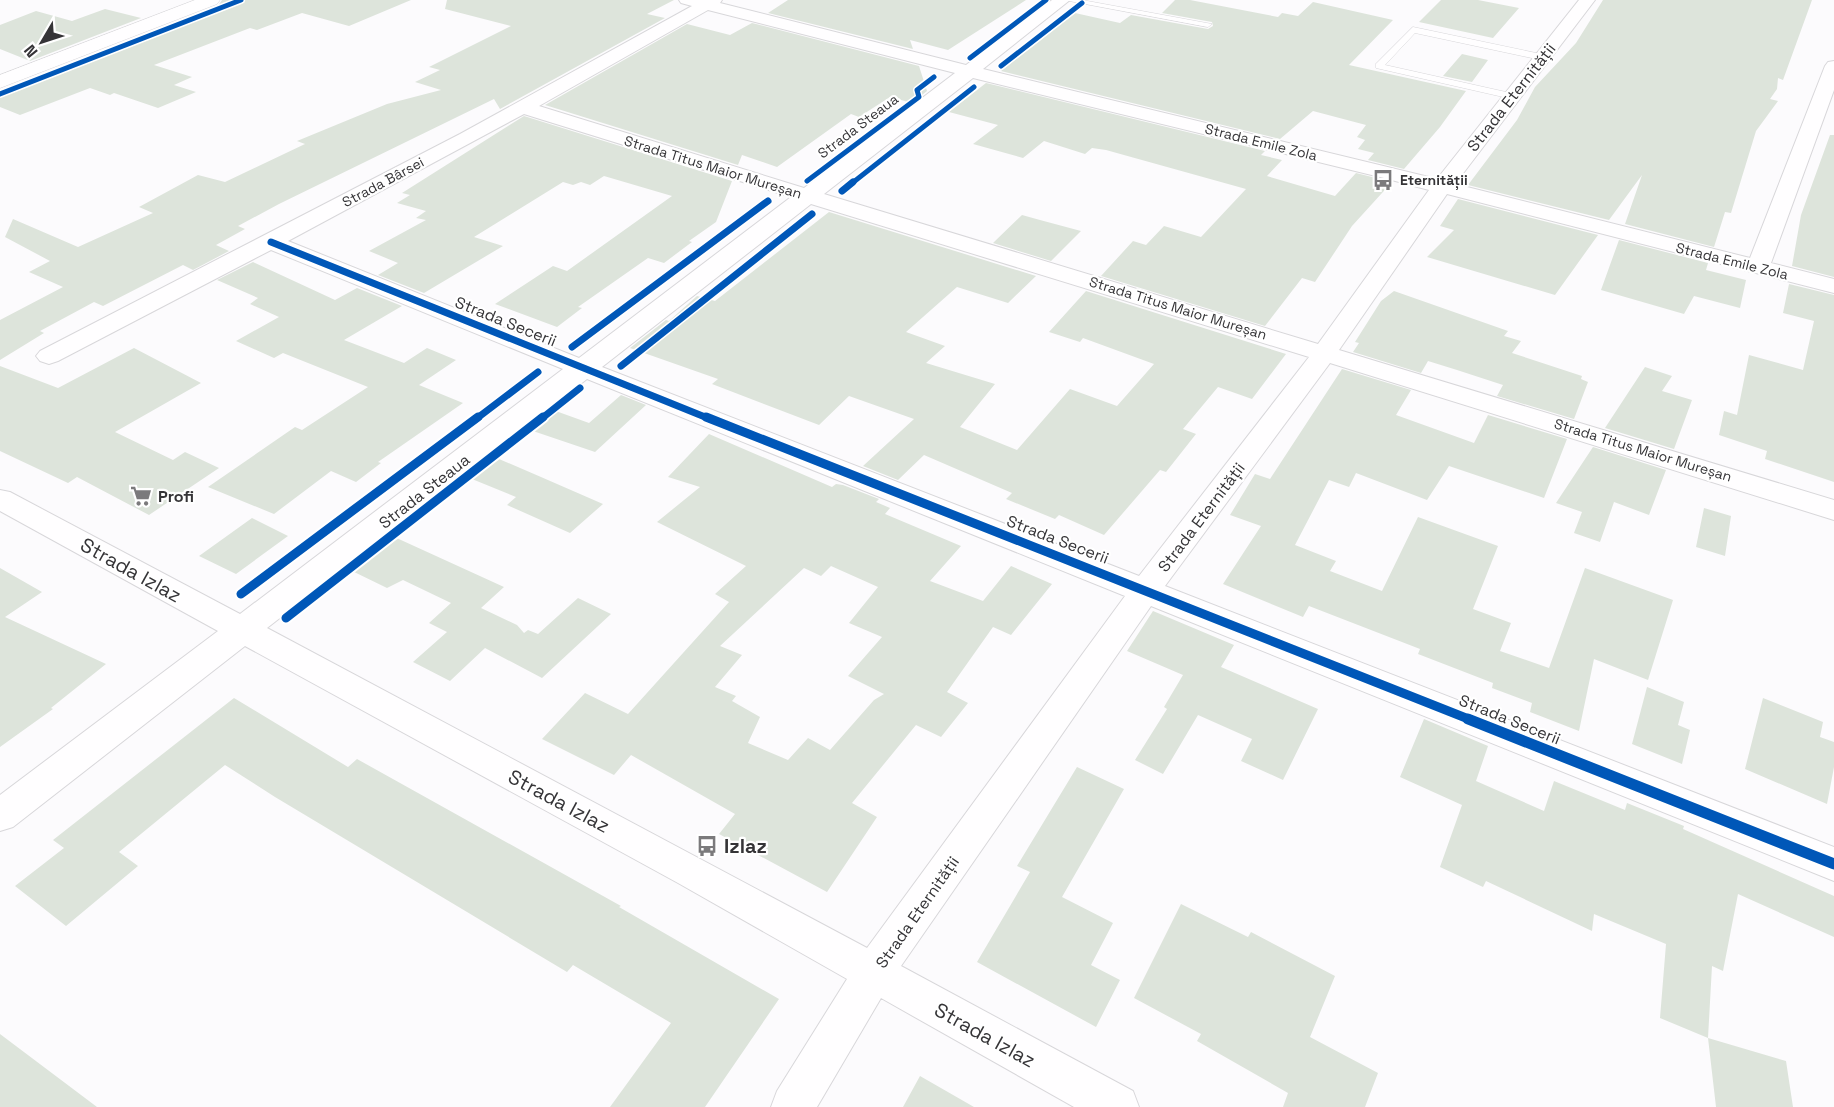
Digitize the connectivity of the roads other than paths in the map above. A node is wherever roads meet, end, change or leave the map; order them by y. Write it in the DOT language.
graph roads {
  1 [pos="211,0"];
  2 [pos="1062,0"];
  3 [pos="1068,0"];
  4 [pos="1587,0"];
  5 [pos="702,2"];
  6 [pos="1208,24"];
  7 [pos="1541,57"];
  8 [pos="1834,66"];
  9 [pos="969,72"];
  10 [pos="0,82"];
  11 [pos="1512,96"];
  12 [pos="522,107"];
  13 [pos="1442,187"];
  14 [pos="806,196"];
  15 [pos="271,242"];
  16 [pos="1758,267"];
  17 [pos="1834,286"];
  18 [pos="1325,352"];
  19 [pos="49,356"];
  20 [pos="582,368"];
  21 [pos="0,499"];
  22 [pos="1834,510"];
  23 [pos="1146,590"];
  24 [pos="241,630"];
  25 [pos="0,816"];
  26 [pos="1834,864"];
  27 [pos="873,973"];
  28 [pos="792,1107"];
  29 [pos="1117,1107"];
  1 -- 10 [label="main road"];
  2 -- 9 [label="street, Strada Steaua"];
  3 -- 6 [label="lane"];
  4 -- 7 [label="street, Strada Eternității"];
  5 -- 9 [label="street, Strada Emile Zola"];
  5 -- 12 [label="street, Strada Bârsei"];
  7 -- 11 [label="street, Strada Eternității"];
  7 -- 11 [label="lane"];
  8 -- 16 [label="street"];
  9 -- 13 [label="street, Strada Emile Zola"];
  9 -- 14 [label="street, Strada Steaua"];
  11 -- 13 [label="street, Strada Eternității"];
  12 -- 14 [label="street, Strada Titus Maior Mureșan"];
  12 -- 15 [label="street, Strada Bârsei"];
  13 -- 16 [label="street, Strada Emile Zola"];
  13 -- 18 [label="street, Strada Eternității"];
  14 -- 18 [label="street, Strada Titus Maior Mureșan"];
  14 -- 20 [label="street, Strada Steaua"];
  15 -- 19 [label="street, Strada Bârsei"];
  15 -- 20 [label="street, Strada Secerii"];
  16 -- 17 [label="street, Strada Emile Zola"];
  18 -- 22 [label="street, Strada Titus Maior Mureșan"];
  18 -- 23 [label="street, Strada Eternității"];
  20 -- 23 [label="street, Strada Secerii"];
  20 -- 24 [label="street, Strada Steaua"];
  21 -- 24 [label="street, Strada Izlaz"];
  23 -- 26 [label="street, Strada Secerii"];
  23 -- 27 [label="street, Strada Eternității"];
  24 -- 25 [label="street, Strada Steaua"];
  24 -- 27 [label="street, Strada Izlaz"];
  27 -- 28 [label="street, Strada Eternității"];
  27 -- 29 [label="street, Strada Izlaz"];
}
